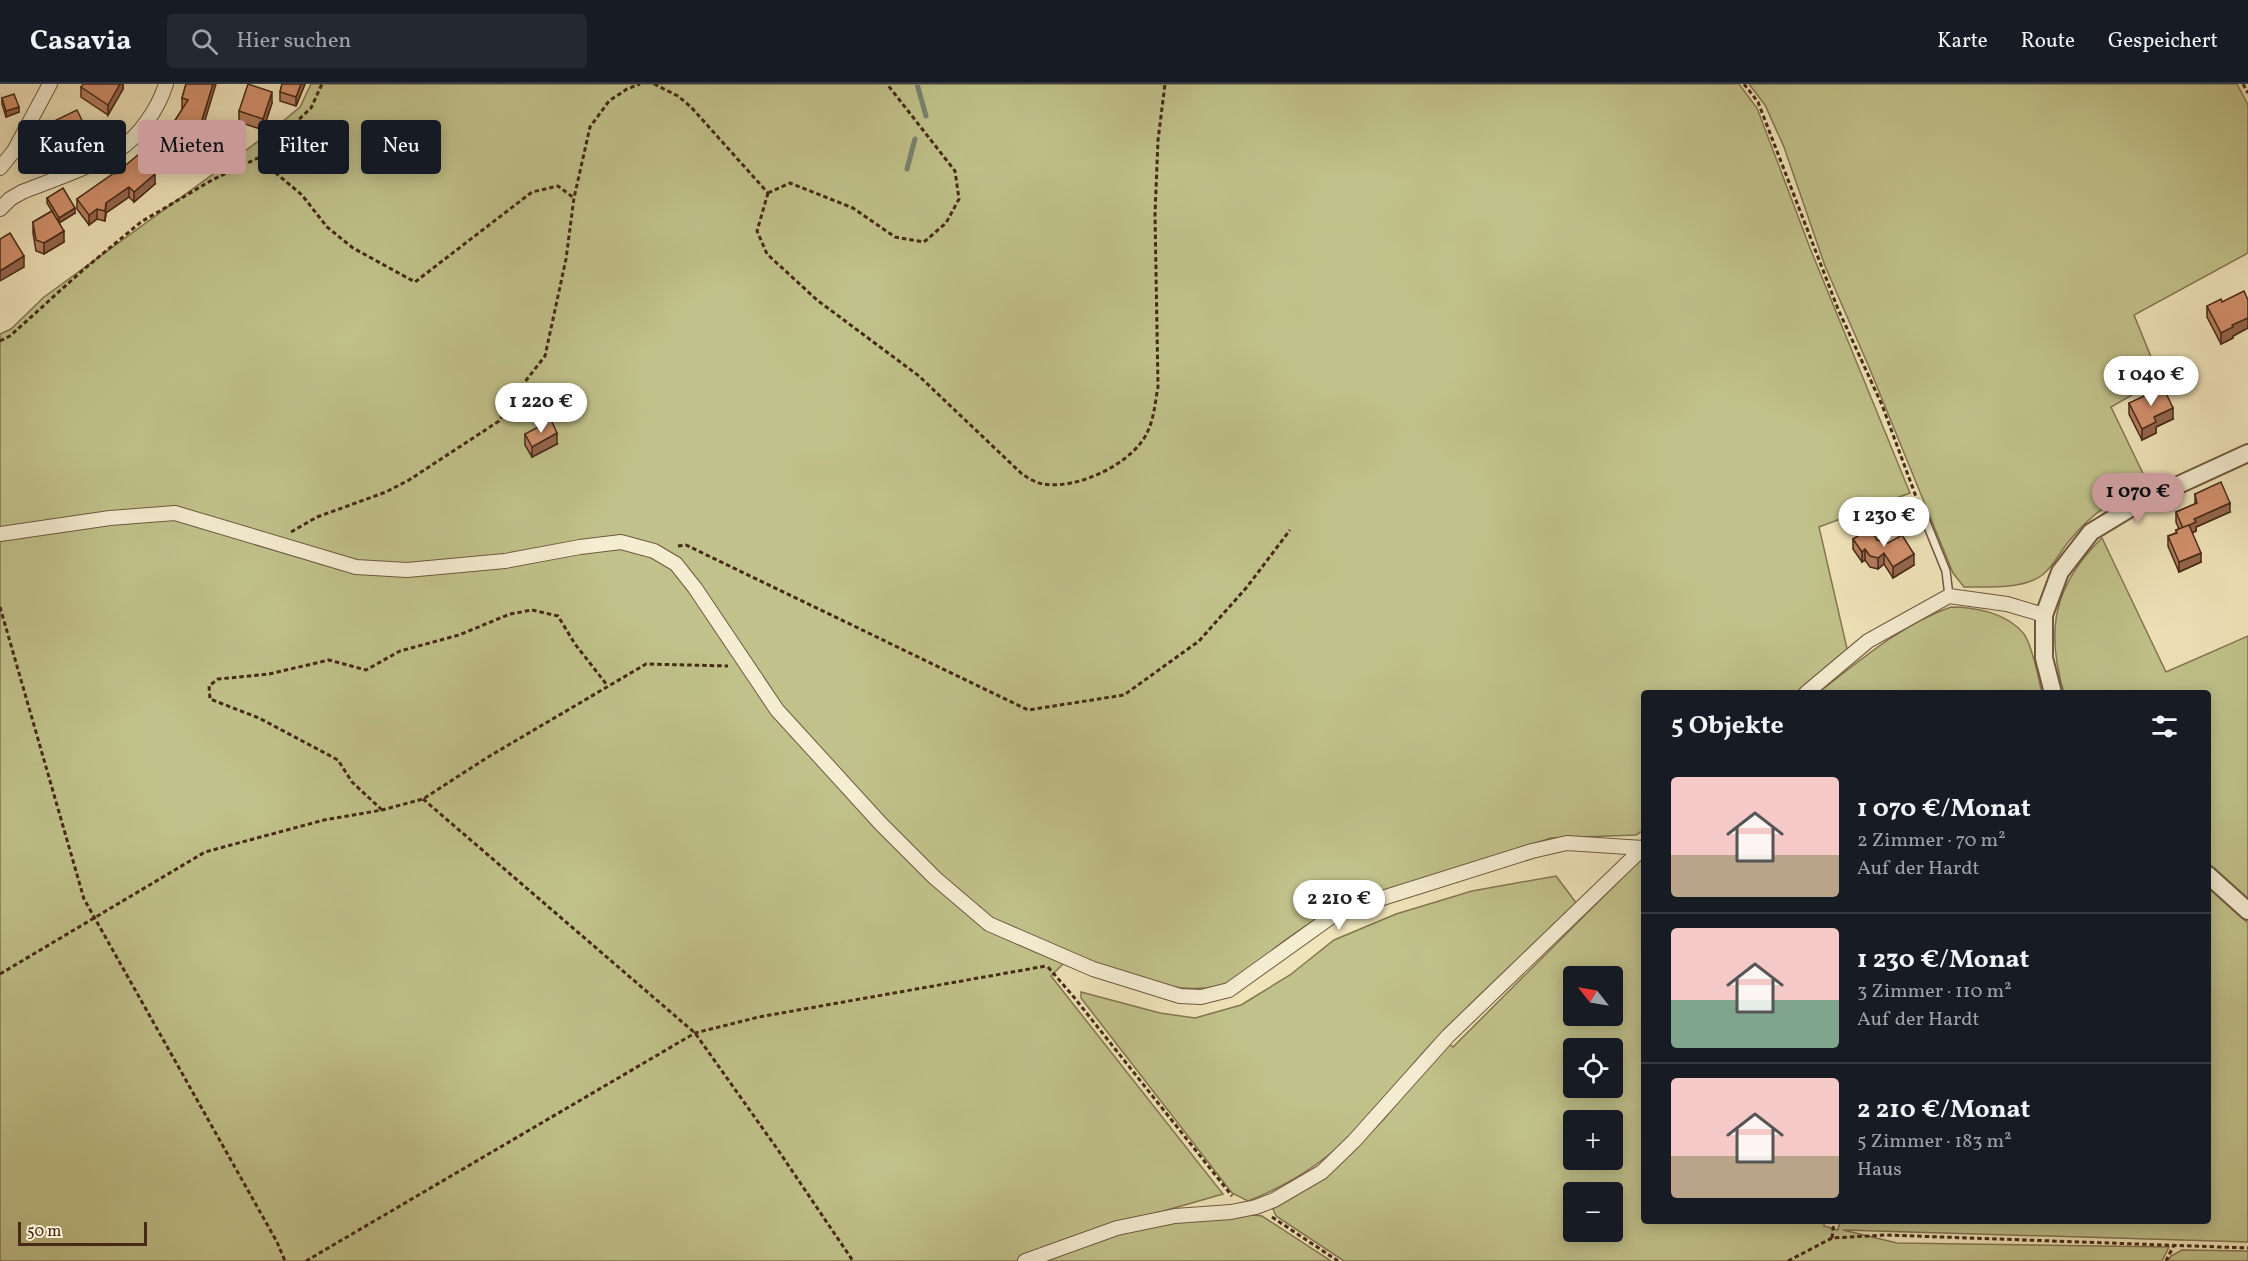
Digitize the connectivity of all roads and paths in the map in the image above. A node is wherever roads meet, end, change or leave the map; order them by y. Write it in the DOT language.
graph roads {
  1 [pos="50,84"];
  2 [pos="166,84"];
  3 [pos="322,84"];
  4 [pos="640,84"];
  5 [pos="654,84"];
  6 [pos="887,84"];
  7 [pos="1165,84"];
  8 [pos="1744,84"];
  9 [pos="2243,84"];
  10 [pos="2248,93"];
  11 [pos="298,120"];
  12 [pos="258,158"];
  13 [pos="0,168"];
  14 [pos="277,174"];
  15 [pos="768,193"];
  16 [pos="574,198"];
  17 [pos="0,209"];
  18 [pos="0,341"];
  19 [pos="2248,453"];
  20 [pos="1922,512"];
  21 [pos="1290,530"];
  22 [pos="0,534"];
  23 [pos="273,541"];
  24 [pos="654,551"];
  25 [pos="1949,596"];
  26 [pos="0,607"];
  27 [pos="2044,615"];
  28 [pos="748,666"];
  29 [pos="608,686"];
  30 [pos="1810,690"];
  31 [pos="2052,690"];
  32 [pos="423,799"];
  33 [pos="382,810"];
  34 [pos="1641,848"];
  35 [pos="1641,850"];
  36 [pos="2211,878"];
  37 [pos="2248,911"];
  38 [pos="95,918"];
  39 [pos="0,975"];
  40 [pos="695,1033"];
  41 [pos="1257,1207"];
  42 [pos="1834,1224"];
  43 [pos="1832,1238"];
  44 [pos="2174,1245"];
  45 [pos="2248,1248"];
  46 [pos="285,1261"];
  47 [pos="306,1261"];
  48 [pos="853,1261"];
  49 [pos="1025,1261"];
  50 [pos="1338,1261"];
  51 [pos="1788,1261"];
  52 [pos="2166,1261"];
  1 -- 13 [label="street"];
  2 -- 17 [label="street"];
  3 -- 11 [label="path"];
  4 -- 16 [label="path"];
  5 -- 15 [label="path"];
  6 -- 15 [label="path"];
  7 -- 15 [label="path"];
  8 -- 20 [label="path"];
  9 -- 10 [label="path"];
  12 -- 18 [label="path"];
  14 -- 16 [label="path"];
  16 -- 23 [label="path"];
  19 -- 27 [label="street"];
  20 -- 25 [label="lane"];
  21 -- 24 [label="path"];
  22 -- 23 [label="street"];
  23 -- 24 [label="street"];
  24 -- 28 [label="street"];
  25 -- 27 [label="street"];
  25 -- 30 [label="street"];
  26 -- 38 [label="path"];
  27 -- 31 [label="street"];
  28 -- 29 [label="path"];
  28 -- 34 [label="street"];
  29 -- 32 [label="path"];
  29 -- 33 [label="path"];
  32 -- 33 [label="path"];
  32 -- 40 [label="path"];
  33 -- 38 [label="path"];
  35 -- 41 [label="street"];
  36 -- 37 [label="street"];
  38 -- 39 [label="path"];
  38 -- 46 [label="path"];
  40 -- 41 [label="path"];
  40 -- 47 [label="path"];
  40 -- 48 [label="path"];
  41 -- 49 [label="street"];
  41 -- 50 [label="path"];
  42 -- 43 [label="path"];
  43 -- 44 [label="path"];
  43 -- 51 [label="path"];
  44 -- 45 [label="path"];
  44 -- 52 [label="path"];
}
